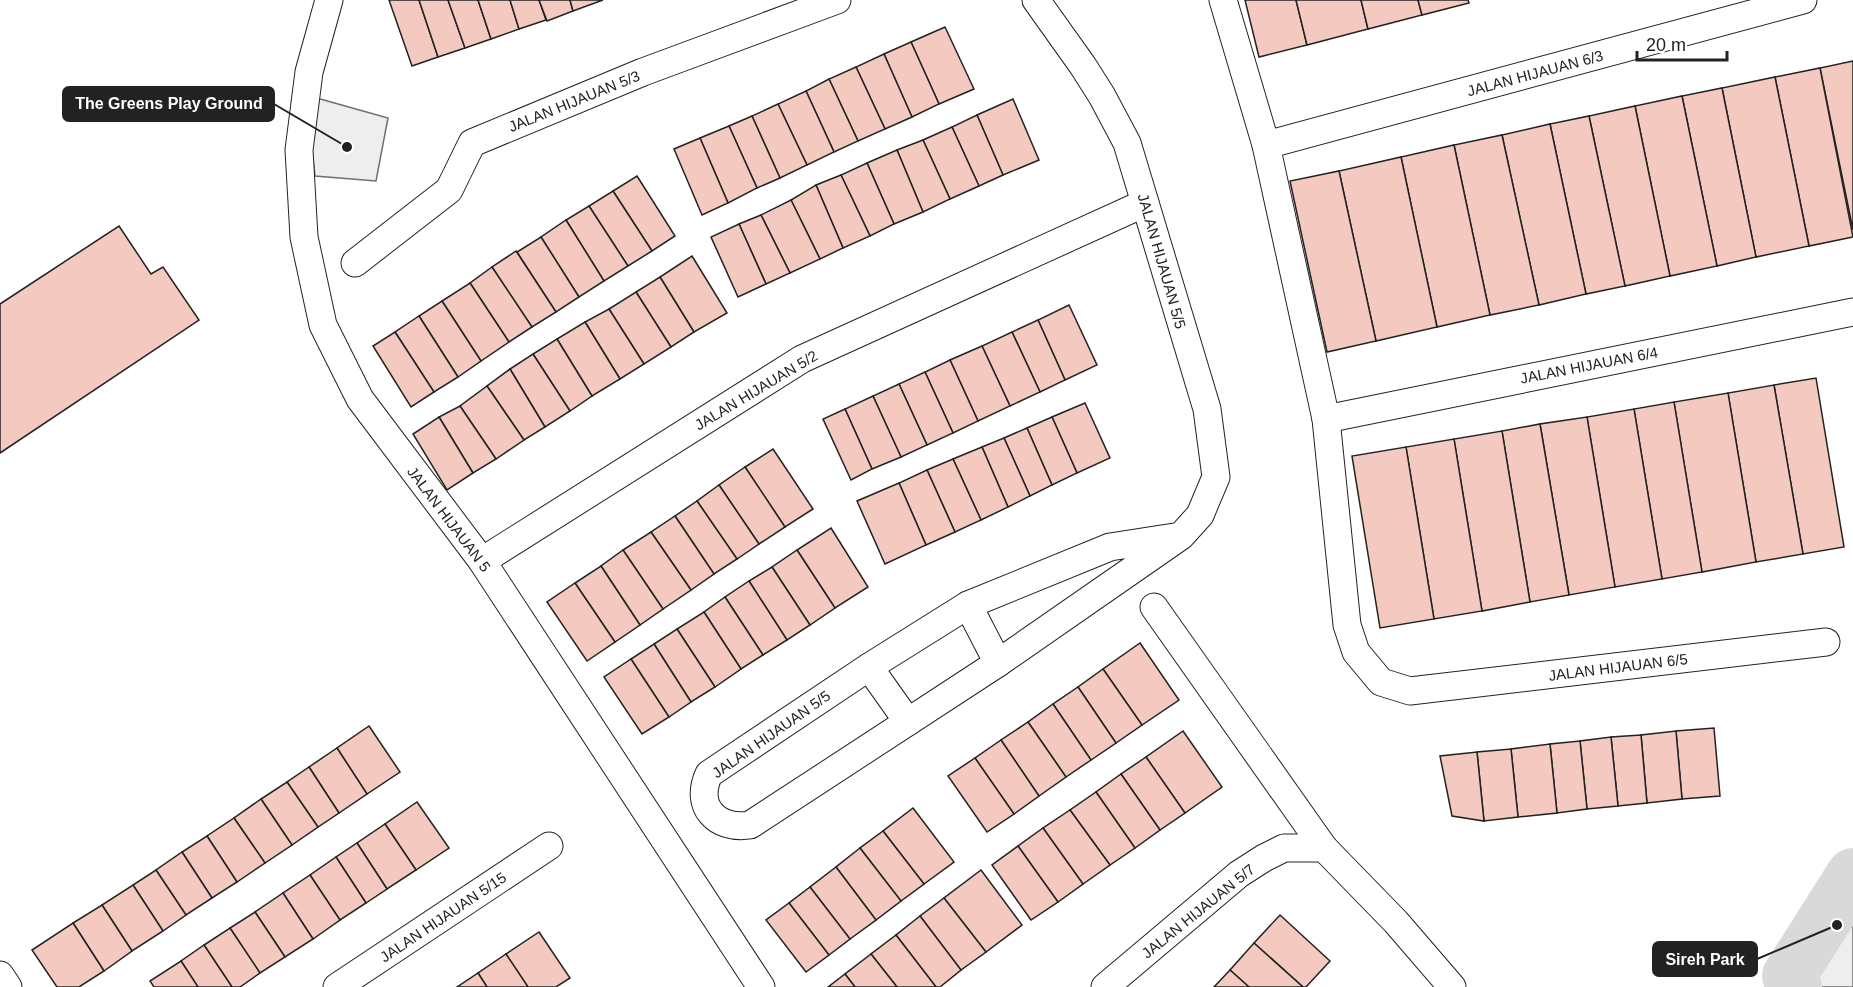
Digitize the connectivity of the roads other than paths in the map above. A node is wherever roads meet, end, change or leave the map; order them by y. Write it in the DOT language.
graph roads {
  1 [pos="329,0"];
  2 [pos="837,0"];
  3 [pos="1036,0"];
  4 [pos="1223,0"];
  5 [pos="1803,0"];
  6 [pos="1266,145"];
  7 [pos="1145,203"];
  8 [pos="355,263"];
  9 [pos="1853,312"];
  10 [pos="1326,419"];
  11 [pos="1181,536"];
  12 [pos="482,561"];
  13 [pos="968,605"];
  14 [pos="1154,608"];
  15 [pos="1826,642"];
  16 [pos="998,663"];
  17 [pos="868,667"];
  18 [pos="908,722"];
  19 [pos="549,846"];
  20 [pos="1324,848"];
  21 [pos="0,975"];
  22 [pos="8,987"];
  23 [pos="337,987"];
  24 [pos="761,987"];
  25 [pos="1105,987"];
  26 [pos="1452,987"];
  1 -- 12 [label="street, JALAN HIJAUAN 5"];
  2 -- 8 [label="street, JALAN HIJAUAN 5/3"];
  3 -- 7 [label="street, JALAN HIJAUAN 5/5"];
  4 -- 6 [label="street"];
  5 -- 6 [label="street, JALAN HIJAUAN 6/3"];
  6 -- 10 [label="street"];
  7 -- 11 [label="street, JALAN HIJAUAN 5/5"];
  7 -- 12 [label="street, JALAN HIJAUAN 5/2"];
  9 -- 10 [label="street, JALAN HIJAUAN 6/4"];
  10 -- 15 [label="street, JALAN HIJAUAN 6/5"];
  11 -- 13 [label="street, JALAN HIJAUAN 5/5"];
  11 -- 16 [label="street, JALAN HIJAUAN 5/5"];
  12 -- 24 [label="street, JALAN HIJAUAN 5"];
  13 -- 16 [label="street"];
  13 -- 17 [label="street, JALAN HIJAUAN 5/5"];
  14 -- 20 [label="street"];
  16 -- 18 [label="street, JALAN HIJAUAN 5/5"];
  17 -- 18 [label="street"];
  17 -- 18 [label="street, JALAN HIJAUAN 5/5"];
  19 -- 23 [label="street, JALAN HIJAUAN 5/15"];
  20 -- 25 [label="street, JALAN HIJAUAN 5/7"];
  20 -- 26 [label="street"];
  21 -- 22 [label="street"];
}
